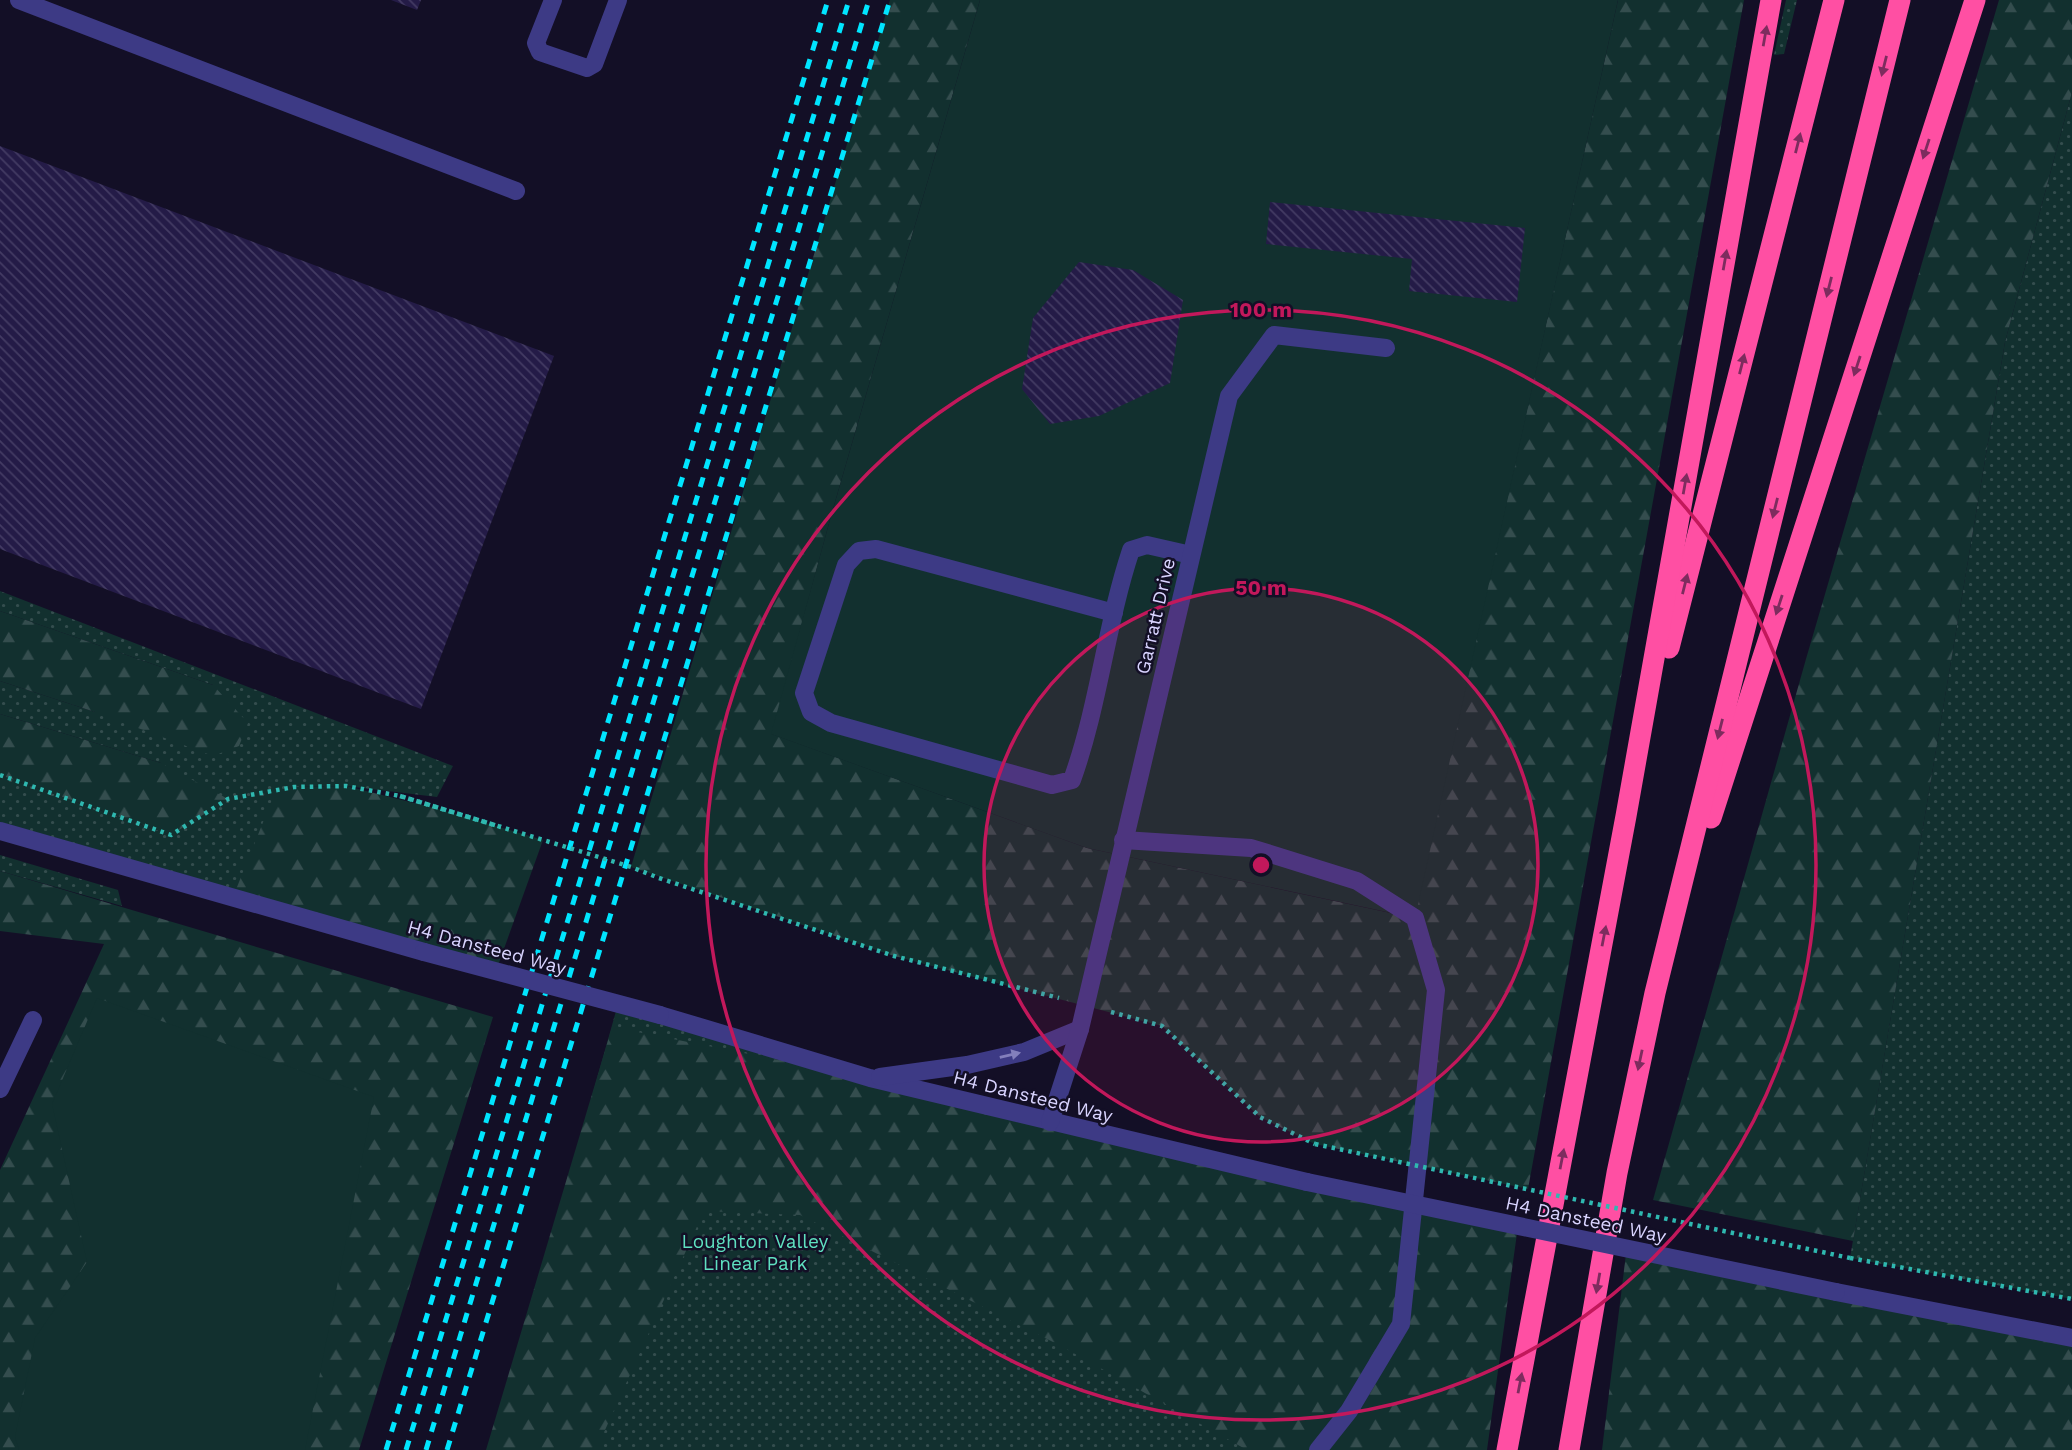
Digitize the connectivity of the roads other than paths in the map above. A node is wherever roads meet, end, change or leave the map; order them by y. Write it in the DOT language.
graph roads {
  1 [pos="19,0"];
  2 [pos="553,0"];
  3 [pos="618,0"];
  4 [pos="1771,0"];
  5 [pos="1834,0"];
  6 [pos="1900,0"];
  7 [pos="1975,0"];
  8 [pos="516,191"];
  9 [pos="1386,348"];
  10 [pos="1191,555"];
  11 [pos="1114,613"];
  12 [pos="1626,816"];
  13 [pos="0,831"];
  14 [pos="1123,840"];
  15 [pos="1655,993"];
  16 [pos="33,1020"];
  17 [pos="1080,1029"];
  18 [pos="870,1078"];
  19 [pos="0,1089"];
  20 [pos="1050,1122"];
  21 [pos="2072,1338"];
  22 [pos="1318,1450"];
  23 [pos="1507,1450"];
  24 [pos="1569,1450"];
  1 -- 8 [label="street"];
  2 -- 3 [label="street"];
  12 -- 4 [label="highway, one-way"];
  12 -- 5 [label="highway, one-way"];
  6 -- 15 [label="highway, one-way"];
  7 -- 15 [label="highway, one-way"];
  9 -- 10 [label="street, Garratt Drive"];
  10 -- 11 [label="street"];
  10 -- 14 [label="street, Garratt Drive"];
  11 -- 11 [label="street"];
  23 -- 12 [label="highway, one-way"];
  13 -- 18 [label="street, H4 Dansteed Way, bridge"];
  14 -- 17 [label="street, Garratt Drive"];
  14 -- 22 [label="street"];
  15 -- 24 [label="highway, one-way"];
  16 -- 19 [label="street"];
  18 -- 17 [label="street, one-way"];
  17 -- 20 [label="street, Garratt Drive"];
  18 -- 20 [label="street, H4 Dansteed Way"];
  20 -- 21 [label="street, H4 Dansteed Way, bridge"];
}
